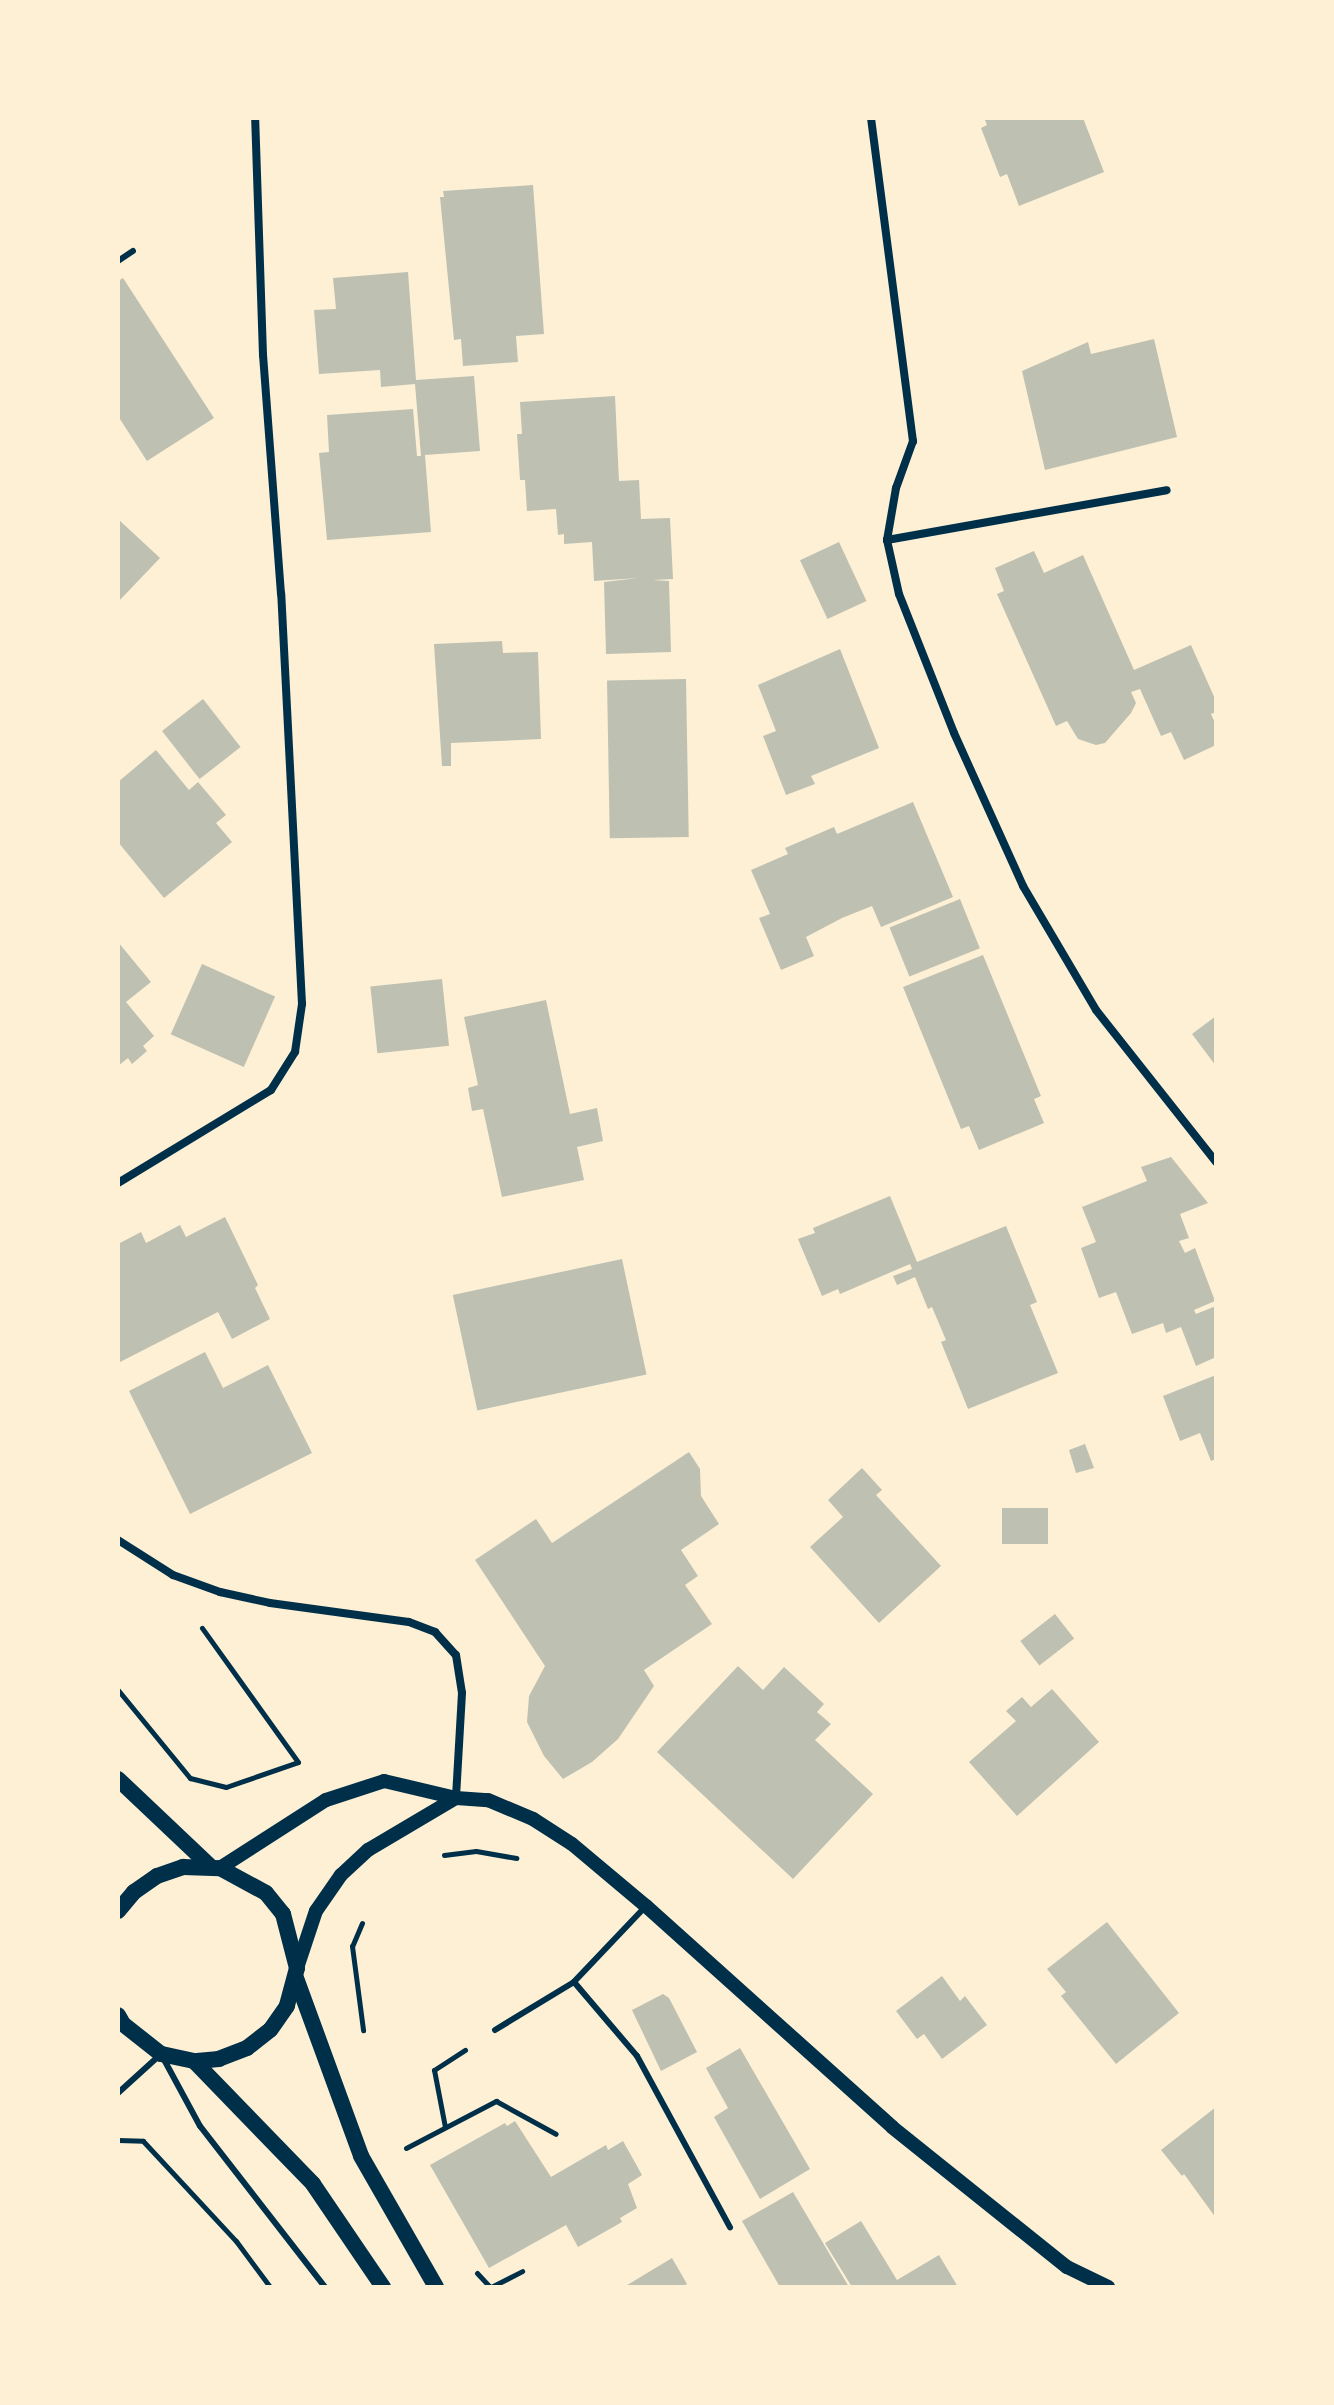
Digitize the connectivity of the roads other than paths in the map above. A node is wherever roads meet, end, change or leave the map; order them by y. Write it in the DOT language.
graph roads {
  1 [pos="255,118"];
  2 [pos="871,118"];
  3 [pos="133,251"];
  4 [pos="118,261"];
  5 [pos="1167,490"];
  6 [pos="887,540"];
  7 [pos="1216,1162"];
  8 [pos="118,1183"];
  9 [pos="118,1540"];
  10 [pos="118,1779"];
  11 [pos="456,1798"];
  12 [pos="216,1868"];
  13 [pos="646,1906"];
  14 [pos="118,1911"];
  15 [pos="296,1973"];
  16 [pos="574,1982"];
  17 [pos="118,2015"];
  18 [pos="495,2030"];
  19 [pos="161,2054"];
  20 [pos="194,2061"];
  21 [pos="118,2093"];
  22 [pos="730,2227"];
  23 [pos="325,2287"];
  24 [pos="383,2287"];
  25 [pos="436,2287"];
  26 [pos="1108,2287"];
  1 -- 8 [label="street"];
  2 -- 6 [label="street"];
  3 -- 4 [label="lane"];
  5 -- 6 [label="street"];
  6 -- 7 [label="street"];
  9 -- 11 [label="street"];
  10 -- 12 [label="main road"];
  11 -- 12 [label="street"];
  11 -- 13 [label="street"];
  11 -- 15 [label="street"];
  12 -- 14 [label="main road"];
  12 -- 15 [label="main road"];
  13 -- 16 [label="lane"];
  13 -- 26 [label="street"];
  15 -- 20 [label="main road"];
  15 -- 25 [label="main road"];
  16 -- 18 [label="lane"];
  16 -- 22 [label="lane"];
  17 -- 19 [label="main road"];
  19 -- 20 [label="main road"];
  19 -- 21 [label="lane"];
  19 -- 23 [label="lane"];
  20 -- 24 [label="main road"];
}
